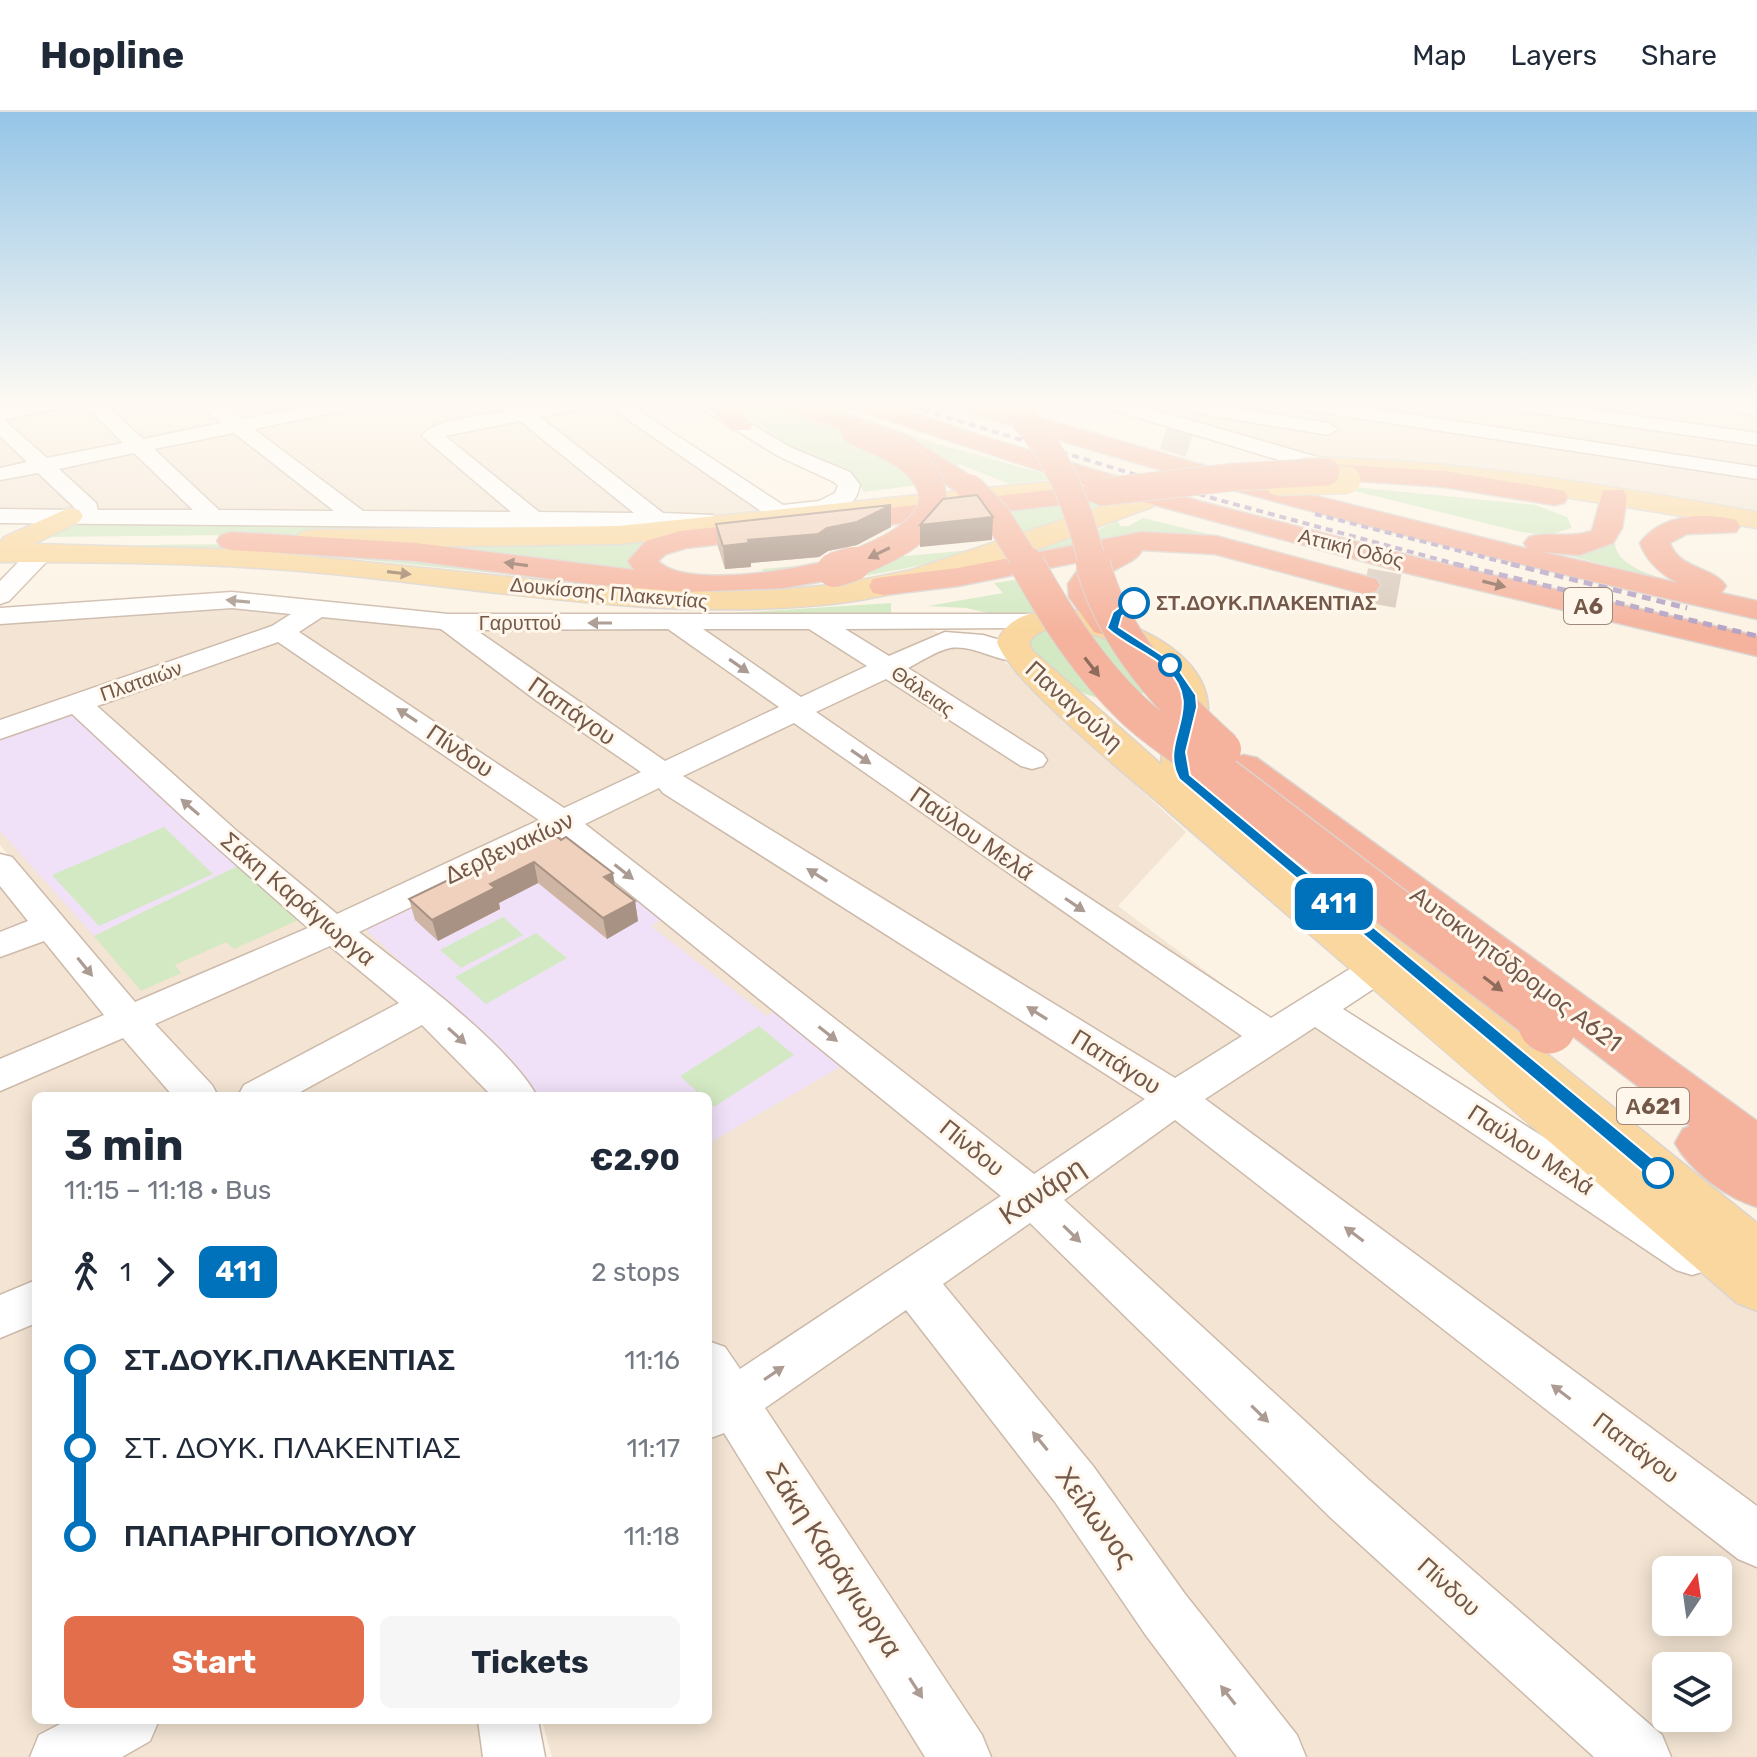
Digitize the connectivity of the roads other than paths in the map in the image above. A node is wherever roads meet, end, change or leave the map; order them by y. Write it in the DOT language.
graph roads {
  1 [pos="52,480"];
  2 [pos="174,480"];
  3 [pos="308,480"];
  4 [pos="486,480"];
  5 [pos="607,480"];
  6 [pos="729,480"];
  7 [pos="844,480"];
  8 [pos="926,480"];
  9 [pos="958,480"];
  10 [pos="1073,480"];
  11 [pos="1078,480"];
  12 [pos="1079,480"];
  13 [pos="1131,480"];
  14 [pos="1169,480"];
  15 [pos="1225,480"];
  16 [pos="1236,480"];
  17 [pos="1276,480"];
  18 [pos="1299,480"];
  19 [pos="1400,480"];
  20 [pos="1449,480"];
  21 [pos="1496,480"];
  22 [pos="1584,480"];
  23 [pos="1082,484"];
  24 [pos="1583,485"];
  25 [pos="1484,488"];
  26 [pos="1288,497"];
  27 [pos="1554,497"];
  28 [pos="1623,503"];
  29 [pos="78,512"];
  30 [pos="779,513"];
  31 [pos="0,516"];
  32 [pos="213,517"];
  33 [pos="359,519"];
  34 [pos="534,520"];
  35 [pos="1757,520"];
  36 [pos="660,522"];
  37 [pos="1726,526"];
  38 [pos="1757,531"];
  39 [pos="231,541"];
  40 [pos="1186,542"];
  41 [pos="1535,543"];
  42 [pos="14,548"];
  43 [pos="1365,585"];
  44 [pos="884,586"];
  45 [pos="1724,590"];
  46 [pos="1404,592"];
  47 [pos="716,594"];
  48 [pos="0,596"];
  49 [pos="1757,597"];
  50 [pos="315,610"];
  51 [pos="1757,610"];
  52 [pos="0,616"];
  53 [pos="1048,620"];
  54 [pos="815,621"];
  55 [pos="448,622"];
  56 [pos="678,624"];
  57 [pos="1105,625"];
  58 [pos="931,627"];
  59 [pos="281,632"];
  60 [pos="1757,646"];
  61 [pos="1017,654"];
  62 [pos="1757,662"];
  63 [pos="1170,665"];
  64 [pos="889,666"];
  65 [pos="1058,693"];
  66 [pos="78,704"];
  67 [pos="798,711"];
  68 [pos="0,730"];
  69 [pos="1032,760"];
  70 [pos="665,775"];
  71 [pos="564,823"];
  72 [pos="0,864"];
  73 [pos="51,925"];
  74 [pos="335,929"];
  75 [pos="0,945"];
  76 [pos="1377,969"];
  77 [pos="425,1006"];
  78 [pos="1315,1009"];
  79 [pos="129,1020"];
  80 [pos="1563,1021"];
  81 [pos="1271,1037"];
  82 [pos="0,1076"];
  83 [pos="193,1092"];
  84 [pos="266,1092"];
  85 [pos="513,1092"];
  86 [pos="1175,1098"];
  87 [pos="1757,1149"];
  88 [pos="1757,1186"];
  89 [pos="1031,1199"];
  90 [pos="1757,1256"];
  91 [pos="1706,1265"];
  92 [pos="911,1280"];
  93 [pos="1757,1286"];
  94 [pos="32,1303"];
  95 [pos="0,1317"];
  96 [pos="716,1393"];
  97 [pos="1757,1540"];
  98 [pos="122,1724"];
  99 [pos="509,1724"];
  100 [pos="61,1757"];
  101 [pos="514,1757"];
  102 [pos="960,1757"];
  103 [pos="1275,1757"];
  104 [pos="1640,1757"];
  1 -- 29 [label="street"];
  2 -- 32 [label="street"];
  3 -- 33 [label="street"];
  4 -- 34 [label="street"];
  5 -- 36 [label="street"];
  6 -- 30 [label="street"];
  7 -- 30 [label="street"];
  8 -- 47 [label="highway, one-way, bridge"];
  9 -- 80 [label="highway, Αυτοκινητόδρομος Α621 / Α621, one-way, bridge"];
  10 -- 60 [label="highway, Αττική Οδός / Α6, one-way"];
  11 -- 23 [label="highway, Αυτοκινητόδρομος Α621 / Α621, bridge"];
  12 -- 23 [label="highway, bridge"];
  13 -- 23 [label="main road, bridge"];
  14 -- 23 [label="highway, bridge"];
  15 -- 26 [label="highway, Αττική Οδός / Α6"];
  16 -- 26 [label="highway"];
  17 -- 44 [label="main road, Δουκίσσης Πλακεντίας, bridge"];
  18 -- 41 [label="highway"];
  19 -- 25 [label="main road"];
  20 -- 27 [label="highway"];
  21 -- 28 [label="main road"];
  22 -- 24 [label="street"];
  23 -- 39 [label="main road"];
  23 -- 47 [label="highway"];
  23 -- 80 [label="highway, Αυτοκινητόδρομος Α621 / Α621, bridge"];
  25 -- 27 [label="main road"];
  25 -- 41 [label="highway"];
  26 -- 51 [label="highway, Αττική Οδός / Α6"];
  27 -- 28 [label="main road"];
  28 -- 35 [label="main road"];
  28 -- 37 [label="main road"];
  28 -- 41 [label="highway"];
  28 -- 45 [label="highway"];
  29 -- 31 [label="street"];
  29 -- 32 [label="street"];
  29 -- 42 [label="main road"];
  30 -- 36 [label="street"];
  32 -- 33 [label="street"];
  33 -- 34 [label="street"];
  34 -- 36 [label="street"];
  37 -- 38 [label="main road"];
  37 -- 45 [label="highway"];
  39 -- 42 [label="main road"];
  47 -- 39 [label="highway, one-way"];
  40 -- 43 [label="highway"];
  40 -- 44 [label="highway"];
  40 -- 57 [label="highway"];
  42 -- 47 [label="main road, Δουκίσσης Πλακεντίας, one-way"];
  42 -- 48 [label="street"];
  44 -- 47 [label="main road, Δουκίσσης Πλακεντίας"];
  45 -- 49 [label="highway"];
  46 -- 62 [label="highway"];
  47 -- 53 [label="main road"];
  50 -- 52 [label="street, Γαρυττού, one-way"];
  50 -- 55 [label="street, Γαρυττού"];
  50 -- 59 [label="street"];
  53 -- 57 [label="main road"];
  53 -- 58 [label="street, Γαρυττού"];
  53 -- 61 [label="main road, Παναγούλη"];
  54 -- 56 [label="street, Γαρυττού"];
  54 -- 58 [label="street, Γαρυττού"];
  54 -- 64 [label="street, Θάλειας"];
  56 -- 55 [label="street, Γαρυττού, one-way"];
  55 -- 70 [label="street, Παπάγου"];
  56 -- 67 [label="street, Παύλου Μελά, one-way"];
  57 -- 63 [label="main road"];
  58 -- 61 [label="street"];
  58 -- 64 [label="street, Δερβενακίων"];
  59 -- 66 [label="street, Πλαταιών"];
  71 -- 59 [label="street, Πίνδου, one-way"];
  61 -- 65 [label="main road, Παναγούλη"];
  63 -- 65 [label="main road"];
  63 -- 90 [label="main road"];
  64 -- 67 [label="street, Δερβενακίων"];
  64 -- 69 [label="street, Θάλειας"];
  65 -- 76 [label="main road, Παναγούλη"];
  66 -- 68 [label="street, Πλαταιών"];
  74 -- 66 [label="street, Σάκη Καράγιωργα, one-way"];
  67 -- 70 [label="street, Δερβενακίων"];
  67 -- 81 [label="street, Παύλου Μελά, one-way"];
  70 -- 71 [label="street, Δερβενακίων"];
  86 -- 70 [label="street, Παπάγου, one-way"];
  71 -- 74 [label="street, Δερβενακίων"];
  71 -- 89 [label="street, Πίνδου, one-way"];
  72 -- 73 [label="street"];
  73 -- 75 [label="street"];
  73 -- 79 [label="street, one-way"];
  74 -- 77 [label="street, Σάκη Καράγιωργα"];
  74 -- 79 [label="street, Δερβενακίων"];
  76 -- 78 [label="street, Κανάρη"];
  76 -- 93 [label="main road, Παναγούλη"];
  77 -- 84 [label="street"];
  77 -- 85 [label="street, Σάκη Καράγιωργα, one-way"];
  78 -- 81 [label="street, Κανάρη"];
  78 -- 91 [label="street, Παύλου Μελά"];
  79 -- 82 [label="street, Δερβενακίων"];
  79 -- 83 [label="street"];
  80 -- 87 [label="highway, Αυτοκινητόδρομος Α621 / Α621"];
  80 -- 88 [label="highway, Αυτοκινητόδρομος Α621 / Α621"];
  81 -- 86 [label="street, Κανάρη"];
  86 -- 89 [label="street, Κανάρη"];
  97 -- 86 [label="street, Παπάγου, one-way"];
  89 -- 92 [label="street, Κανάρη"];
  89 -- 104 [label="street, Πίνδου, one-way"];
  96 -- 92 [label="street, Κανάρη, one-way"];
  103 -- 92 [label="street, Χείλωνος, one-way"];
  94 -- 95 [label="street"];
  96 -- 102 [label="street, Σάκη Καράγιωργα, one-way"];
  98 -- 100 [label="street"];
  99 -- 101 [label="street"];
}
